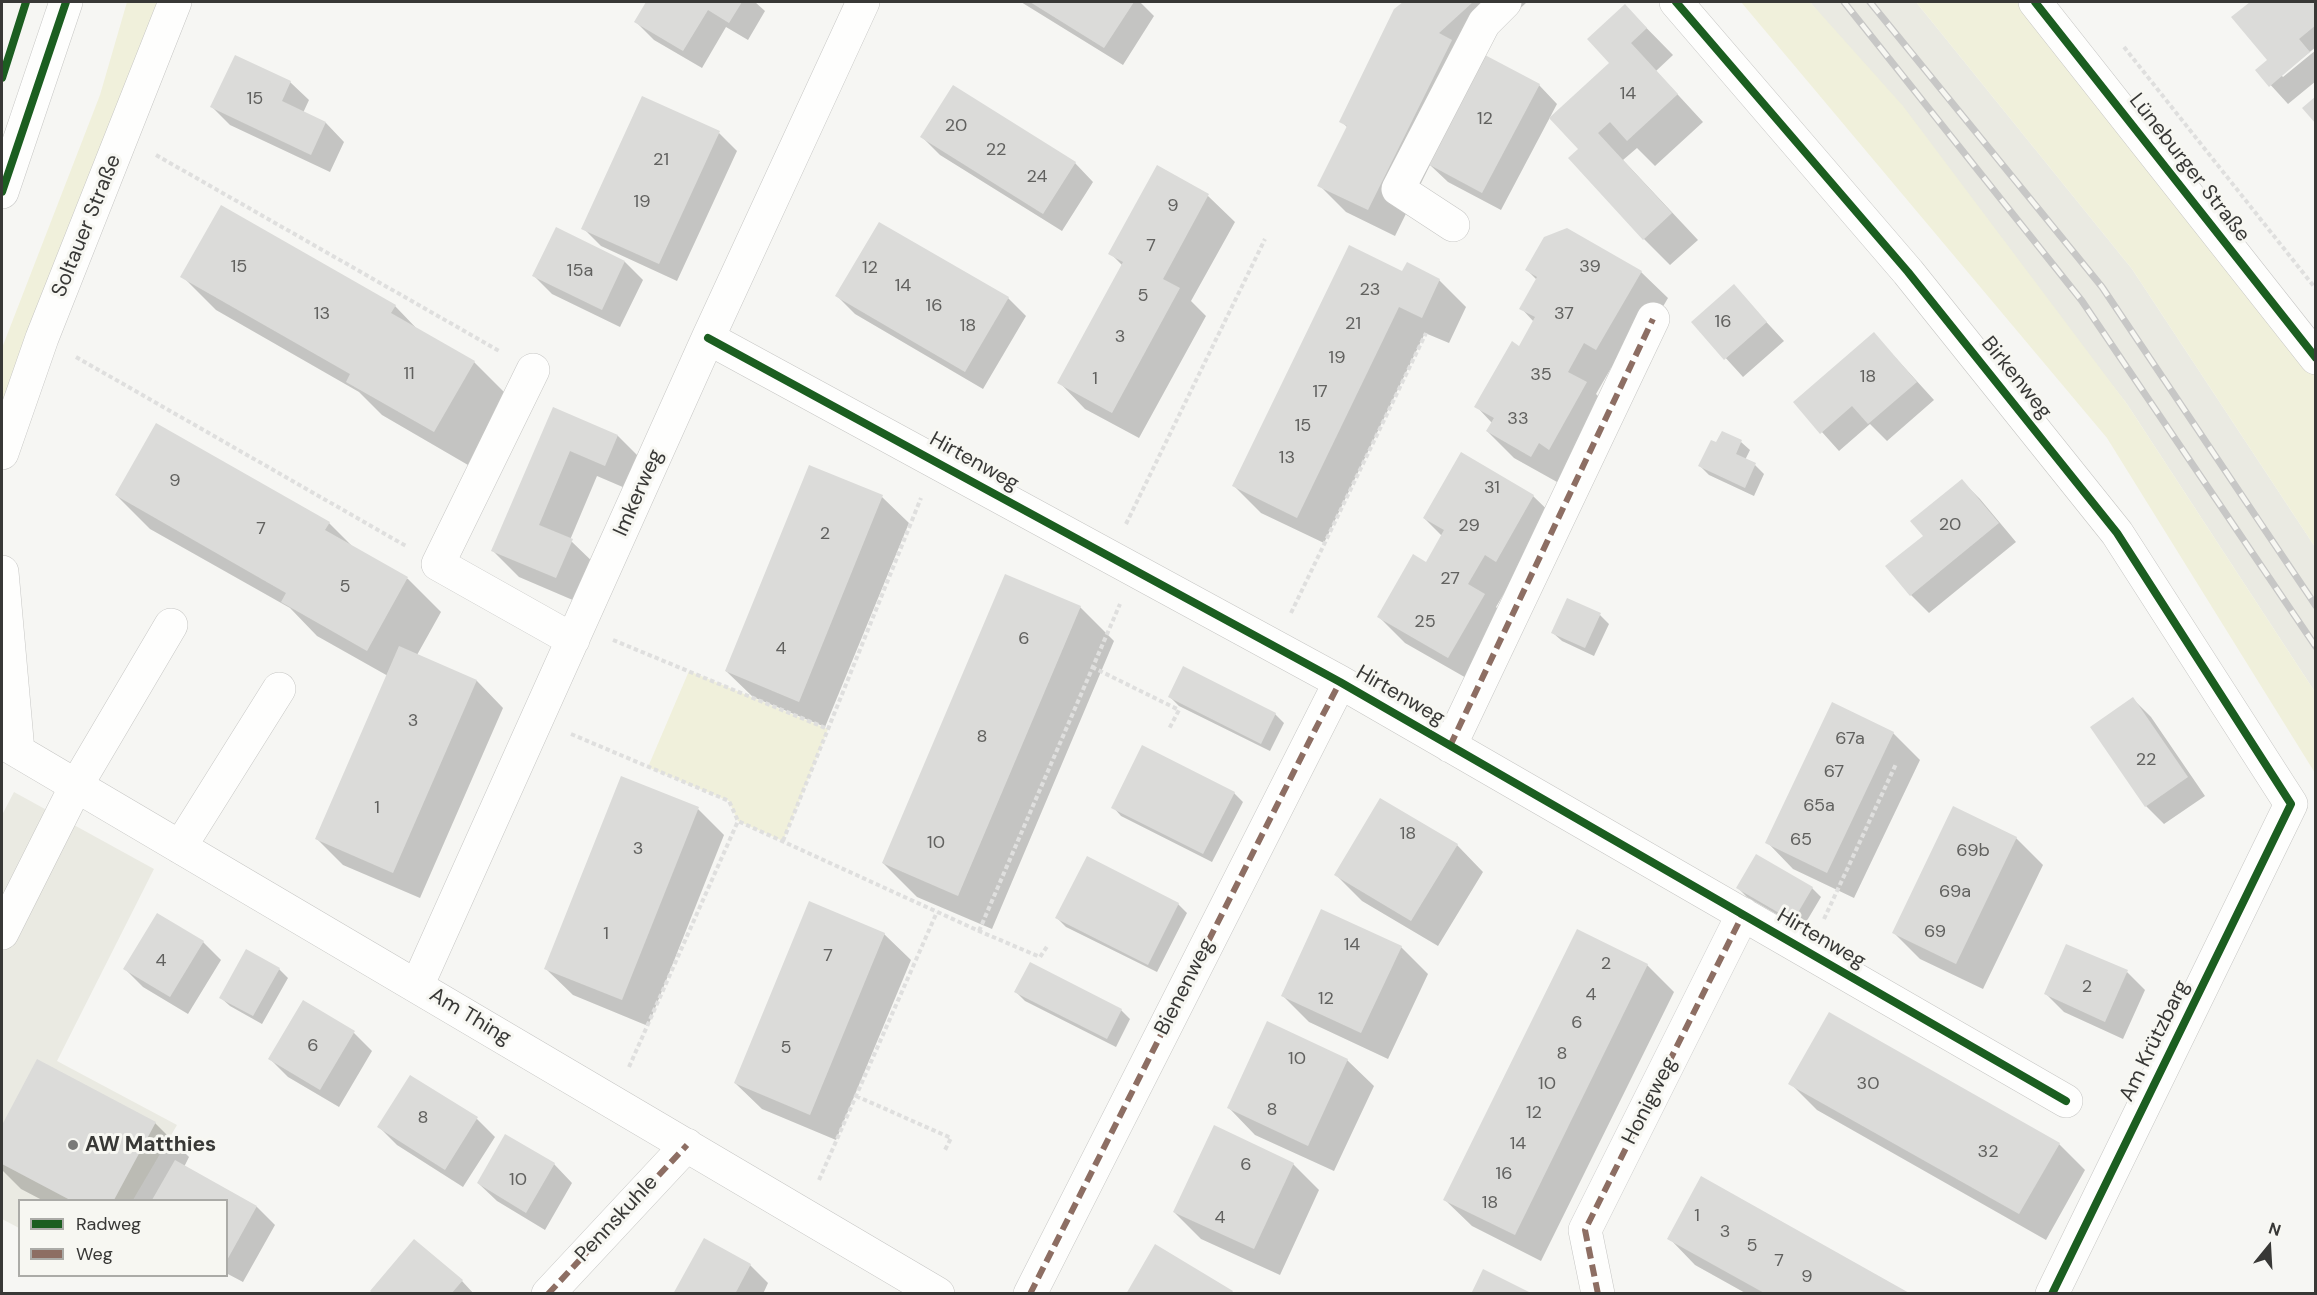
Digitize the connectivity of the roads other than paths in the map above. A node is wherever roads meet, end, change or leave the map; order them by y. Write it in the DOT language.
graph roads {
  1 [pos="66,2"];
  2 [pos="175,2"];
  3 [pos="863,2"];
  4 [pos="1505,2"];
  5 [pos="1676,2"];
  6 [pos="2035,2"];
  7 [pos="2,192"];
  8 [pos="1453,225"];
  9 [pos="1653,319"];
  10 [pos="708,338"];
  11 [pos="2316,358"];
  12 [pos="533,370"];
  13 [pos="2,453"];
  14 [pos="2,572"];
  15 [pos="171,625"];
  16 [pos="576,633"];
  17 [pos="1340,682"];
  18 [pos="279,689"];
  19 [pos="1450,746"];
  20 [pos="10,747"];
  21 [pos="76,786"];
  22 [pos="2291,804"];
  23 [pos="180,847"];
  24 [pos="1743,914"];
  25 [pos="2,933"];
  26 [pos="417,986"];
  27 [pos="2066,1101"];
  28 [pos="687,1145"];
  29 [pos="548,1293"];
  30 [pos="938,1293"];
  31 [pos="1030,1293"];
  32 [pos="1598,1293"];
  33 [pos="2052,1293"];
  1 -- 7 [label="street"];
  2 -- 13 [label="street, Soltauer Straße"];
  3 -- 10 [label="street, Imkerweg"];
  4 -- 8 [label="street"];
  5 -- 22 [label="street, Birkenweg"];
  6 -- 11 [label="street, Lüneburger Straße"];
  9 -- 19 [label="street, Hirtenweg"];
  10 -- 16 [label="street, Imkerweg"];
  10 -- 17 [label="street, Hirtenweg"];
  12 -- 16 [label="street"];
  14 -- 20 [label="street"];
  15 -- 21 [label="street"];
  16 -- 26 [label="street, Imkerweg"];
  17 -- 19 [label="street, Hirtenweg"];
  17 -- 31 [label="street, Bienenweg"];
  18 -- 23 [label="street"];
  19 -- 24 [label="street, Hirtenweg"];
  20 -- 21 [label="street, Am Thing"];
  21 -- 23 [label="street, Am Thing"];
  21 -- 25 [label="street"];
  22 -- 33 [label="street, Am Krützbarg"];
  23 -- 26 [label="street, Am Thing"];
  24 -- 27 [label="street, Hirtenweg"];
  24 -- 32 [label="street, Honigweg"];
  26 -- 28 [label="street, Am Thing"];
  28 -- 29 [label="street, Pennskuhle"];
  28 -- 30 [label="street, Am Thing"];
}
